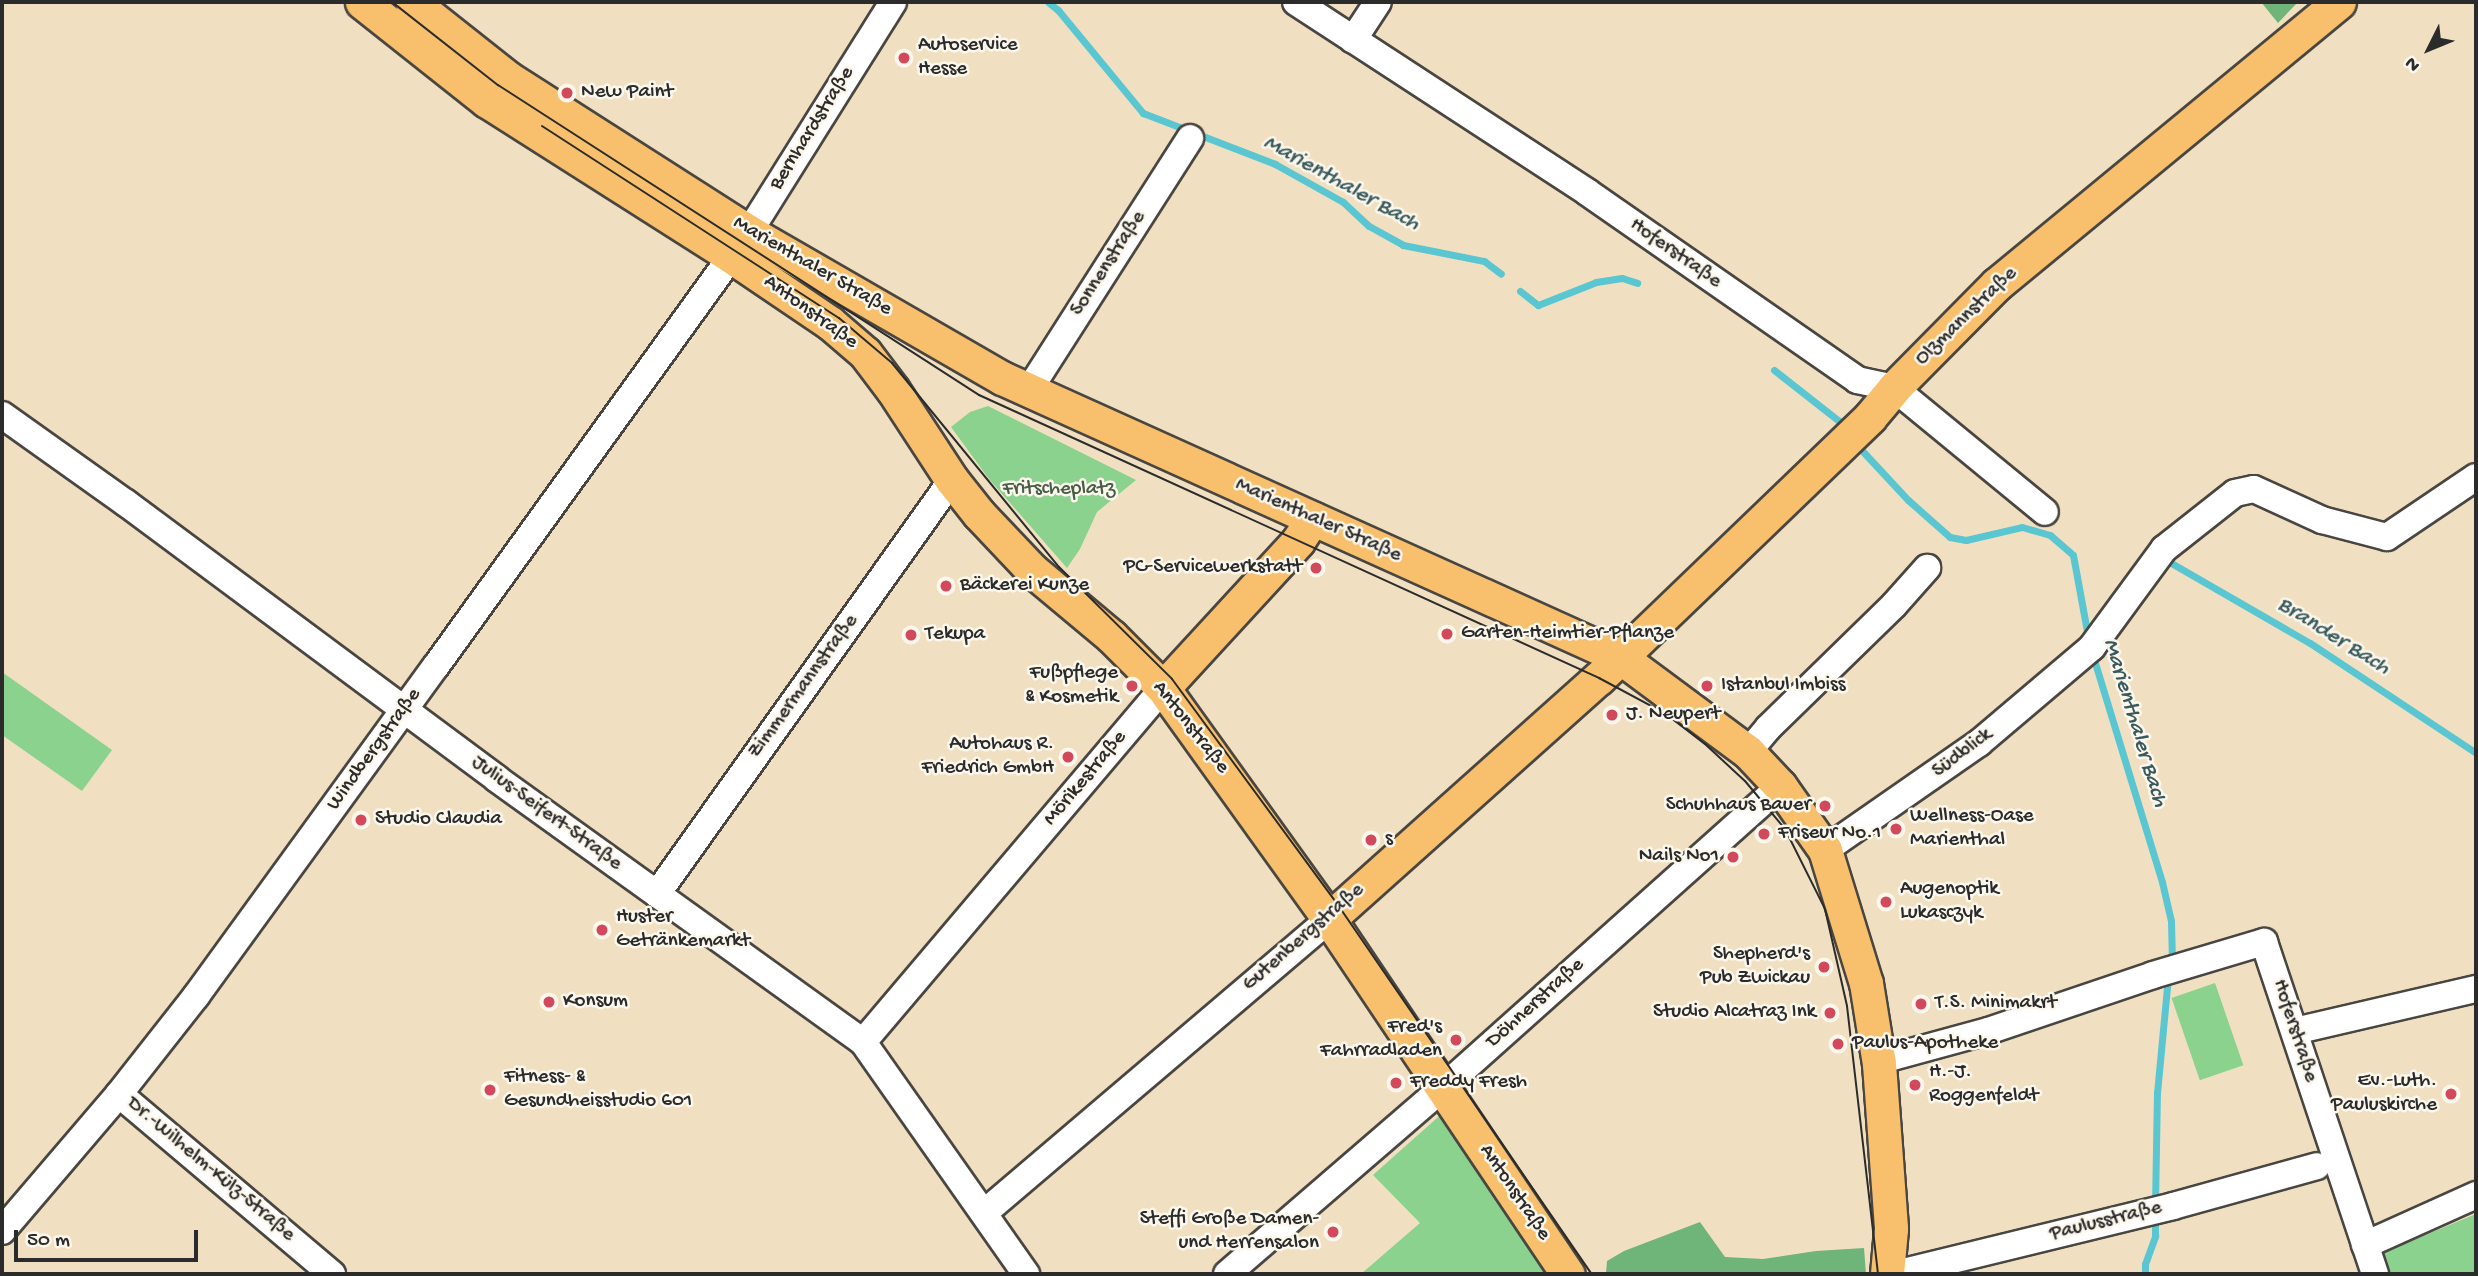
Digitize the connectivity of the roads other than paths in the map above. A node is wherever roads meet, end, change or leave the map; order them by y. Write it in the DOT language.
graph roads {
  1 [pos="362,2"];
  2 [pos="412,2"];
  3 [pos="893,2"];
  4 [pos="1296,2"];
  5 [pos="1378,2"];
  6 [pos="2339,2"];
  7 [pos="1353,40"];
  8 [pos="1190,138"];
  9 [pos="740,244"];
  10 [pos="1894,388"];
  11 [pos="1028,390"];
  12 [pos="2,415"];
  13 [pos="2476,477"];
  14 [pos="952,480"];
  15 [pos="2045,512"];
  16 [pos="1313,518"];
  17 [pos="1927,568"];
  18 [pos="1620,657"];
  19 [pos="1163,688"];
  20 [pos="404,708"];
  21 [pos="1748,752"];
  22 [pos="1780,786"];
  23 [pos="1825,850"];
  24 [pos="657,894"];
  25 [pos="1329,919"];
  26 [pos="2476,989"];
  27 [pos="2295,1031"];
  28 [pos="863,1042"];
  29 [pos="1878,1061"];
  30 [pos="1444,1087"];
  31 [pos="119,1094"];
  32 [pos="2317,1166"];
  33 [pos="2476,1195"];
  34 [pos="984,1213"];
  35 [pos="2,1231"];
  36 [pos="2365,1245"];
  37 [pos="332,1274"];
  38 [pos="1026,1274"];
  39 [pos="1227,1274"];
  40 [pos="1568,1274"];
  41 [pos="1887,1274"];
  42 [pos="1895,1274"];
  43 [pos="2375,1274"];
  1 -- 9 [label="main road, Marienthaler Straße"];
  2 -- 9 [label="main road, Marienthaler Straße"];
  3 -- 9 [label="street, Bernhardstraße"];
  4 -- 7 [label="street, Hoferstraße"];
  5 -- 7 [label="street"];
  6 -- 10 [label="main road, Olzmannstraße"];
  7 -- 10 [label="street, Hoferstraße"];
  8 -- 11 [label="street, Sonnenstraße"];
  9 -- 11 [label="main road, Marienthaler Straße"];
  9 -- 14 [label="main road, Antonstraße"];
  9 -- 20 [label="street, Windbergstraße"];
  10 -- 15 [label="street, Hoferstraße"];
  10 -- 18 [label="main road, Olzmannstraße"];
  11 -- 16 [label="main road, Marienthaler Straße"];
  12 -- 20 [label="street, Julius-Seifert-Straße"];
  13 -- 23 [label="street, Südblick"];
  14 -- 19 [label="main road, Antonstraße"];
  14 -- 24 [label="street, Zimmermannstraße"];
  16 -- 18 [label="main road, Marienthaler Straße"];
  16 -- 19 [label="main road, Mörikestraße"];
  17 -- 21 [label="street"];
  18 -- 21 [label="main road, Marienthaler Straße"];
  18 -- 25 [label="main road, Gutenbergstraße"];
  19 -- 25 [label="main road, Antonstraße"];
  19 -- 28 [label="street, Mörikestraße"];
  20 -- 24 [label="street, Julius-Seifert-Straße"];
  20 -- 31 [label="street, Windbergstraße"];
  21 -- 22 [label="main road, Marienthaler Straße"];
  22 -- 23 [label="main road, Marienthaler Straße"];
  22 -- 30 [label="street, Döhnerstraße"];
  23 -- 29 [label="main road, Marienthaler Straße"];
  24 -- 28 [label="street, Julius-Seifert-Straße"];
  25 -- 30 [label="main road, Antonstraße"];
  25 -- 34 [label="street, Gutenbergstraße"];
  26 -- 27 [label="street"];
  27 -- 29 [label="street, Hoferstraße"];
  27 -- 36 [label="street, Hoferstraße"];
  28 -- 34 [label="street, Julius-Seifert-Straße"];
  29 -- 41 [label="main road, Marienthaler Straße"];
  30 -- 39 [label="street, Döhnerstraße"];
  30 -- 40 [label="main road, Antonstraße"];
  31 -- 35 [label="street, Windbergstraße"];
  31 -- 37 [label="street, Dr.-Wilhelm-Külz-Straße"];
  32 -- 42 [label="street, Paulusstraße"];
  33 -- 36 [label="street"];
  34 -- 38 [label="street, Julius-Seifert-Straße"];
  36 -- 43 [label="street, Hoferstraße"];
}
